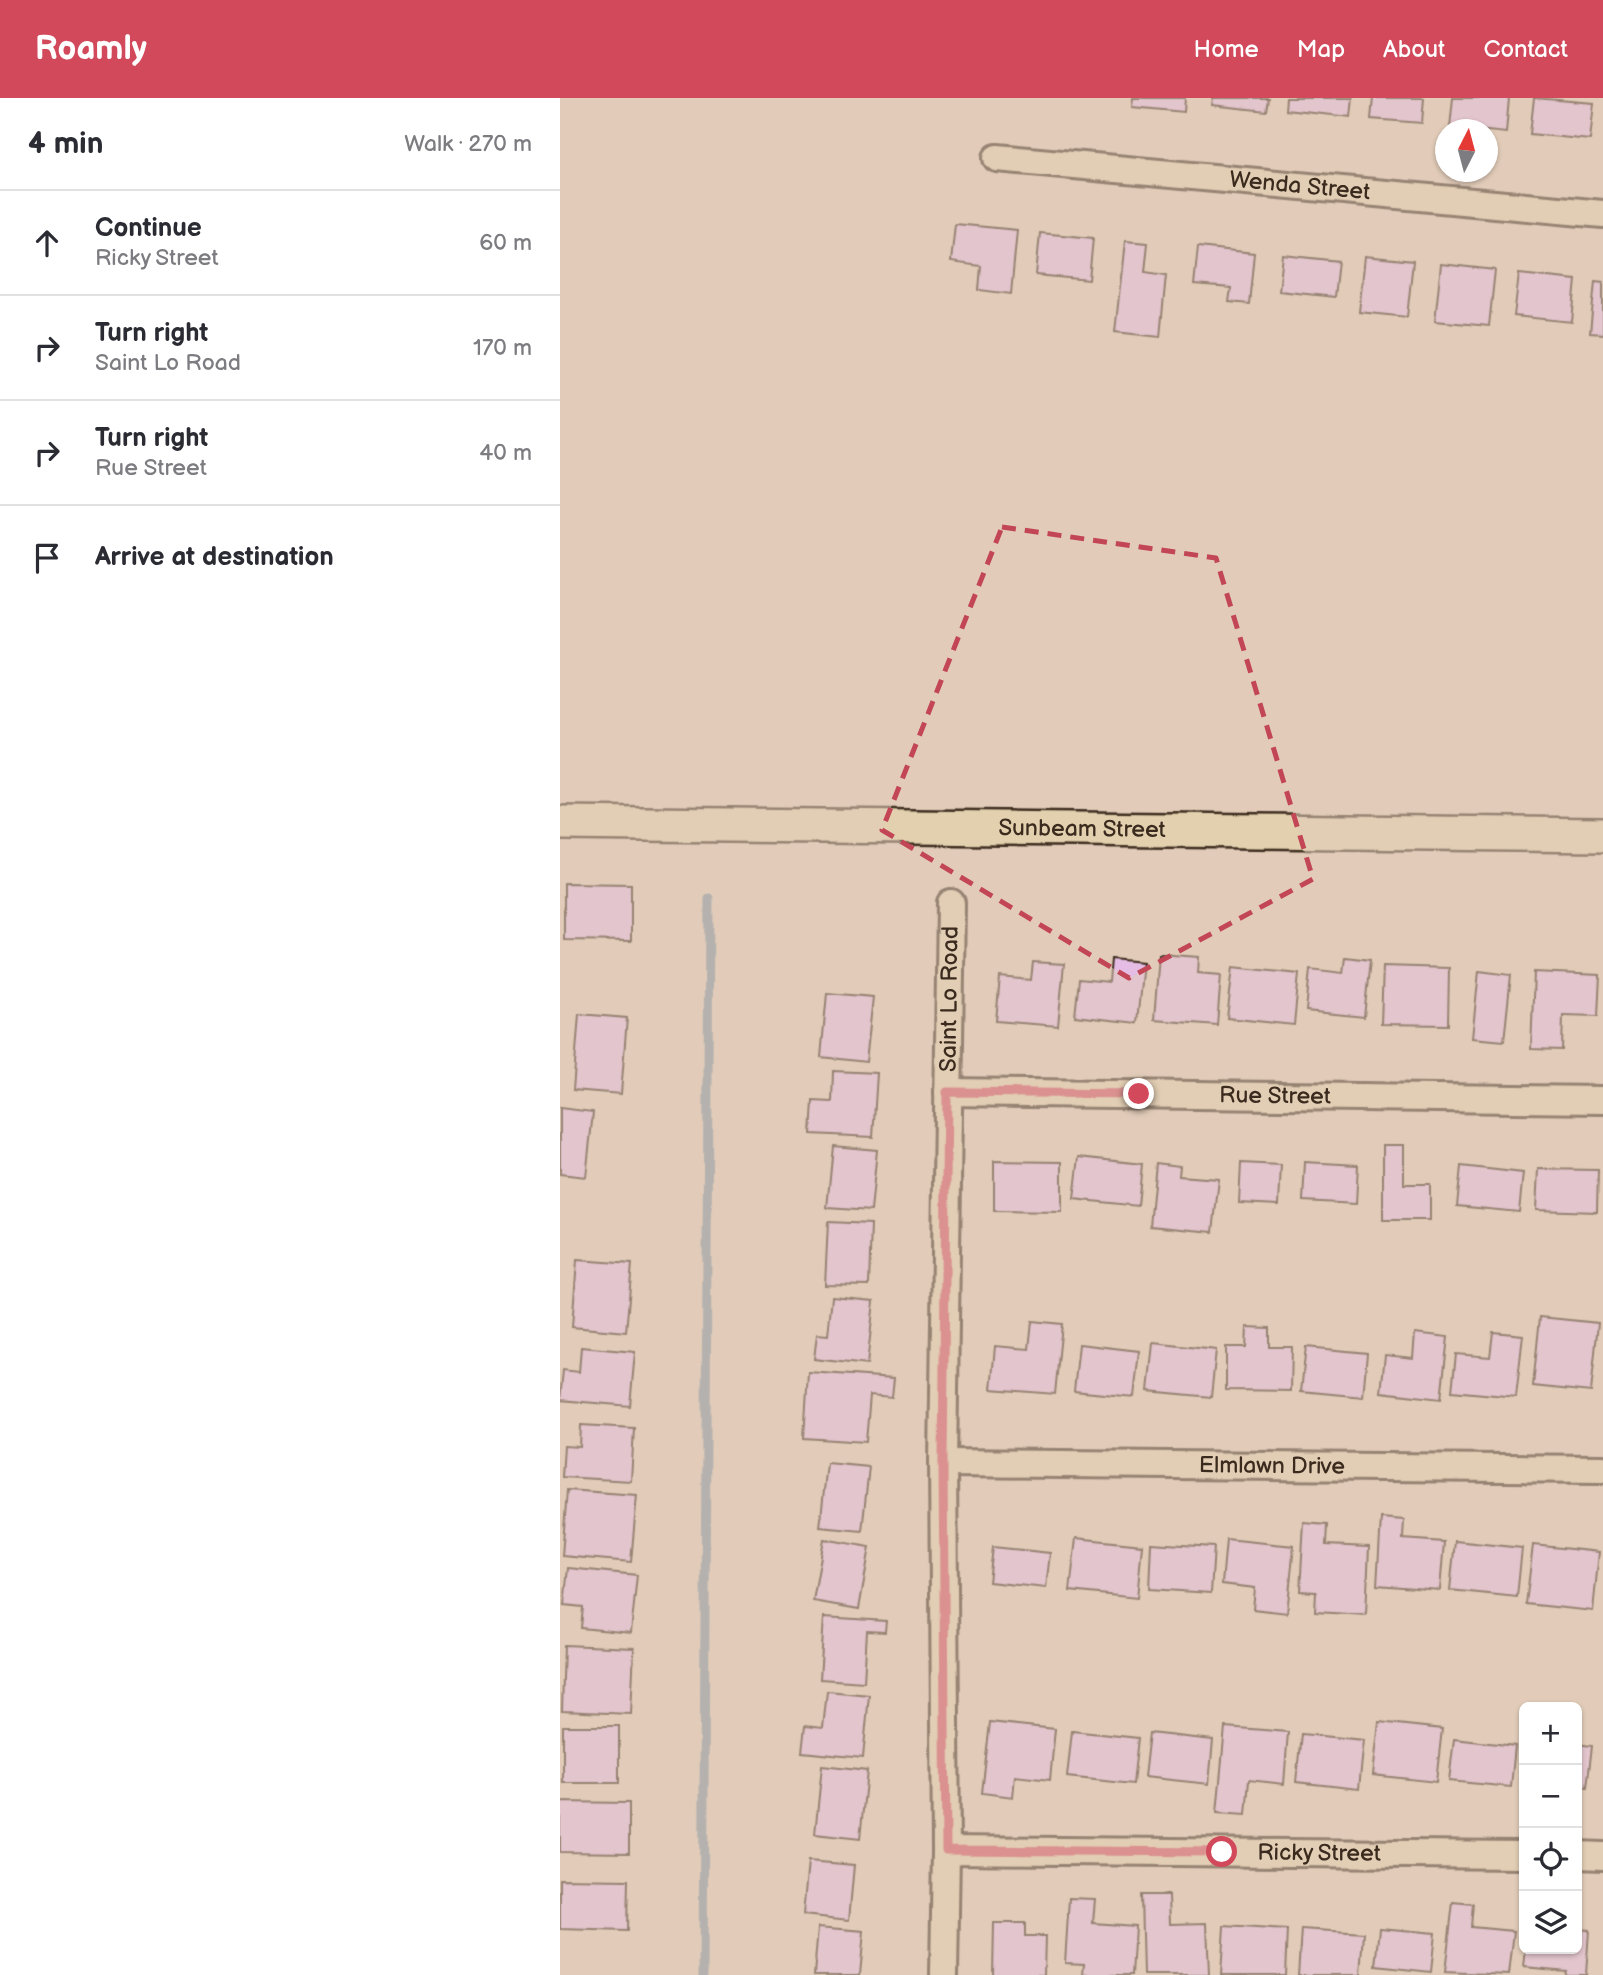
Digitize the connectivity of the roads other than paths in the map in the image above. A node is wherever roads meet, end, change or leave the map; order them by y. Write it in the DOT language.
graph roads {
  1 [pos="998,158"];
  2 [pos="1603,214"];
  3 [pos="560,823"];
  4 [pos="1603,835"];
  5 [pos="951,903"];
  6 [pos="947,1092"];
  7 [pos="1603,1100"];
  8 [pos="943,1462"];
  9 [pos="1603,1469"];
  10 [pos="946,1850"];
  11 [pos="1519,1855"];
  12 [pos="1582,1856"];
  13 [pos="1603,1856"];
  14 [pos="944,1975"];
  1 -- 2 [label="street, Wenda Street"];
  3 -- 4 [label="street, Sunbeam Street"];
  5 -- 6 [label="street, Saint Lo Road"];
  6 -- 7 [label="street, Rue Street"];
  6 -- 8 [label="street, Saint Lo Road"];
  8 -- 9 [label="street, Elmlawn Drive"];
  8 -- 10 [label="street, Saint Lo Road"];
  10 -- 11 [label="street, Ricky Street"];
  10 -- 14 [label="street, Saint Lo Road"];
  12 -- 13 [label="street"];
}
